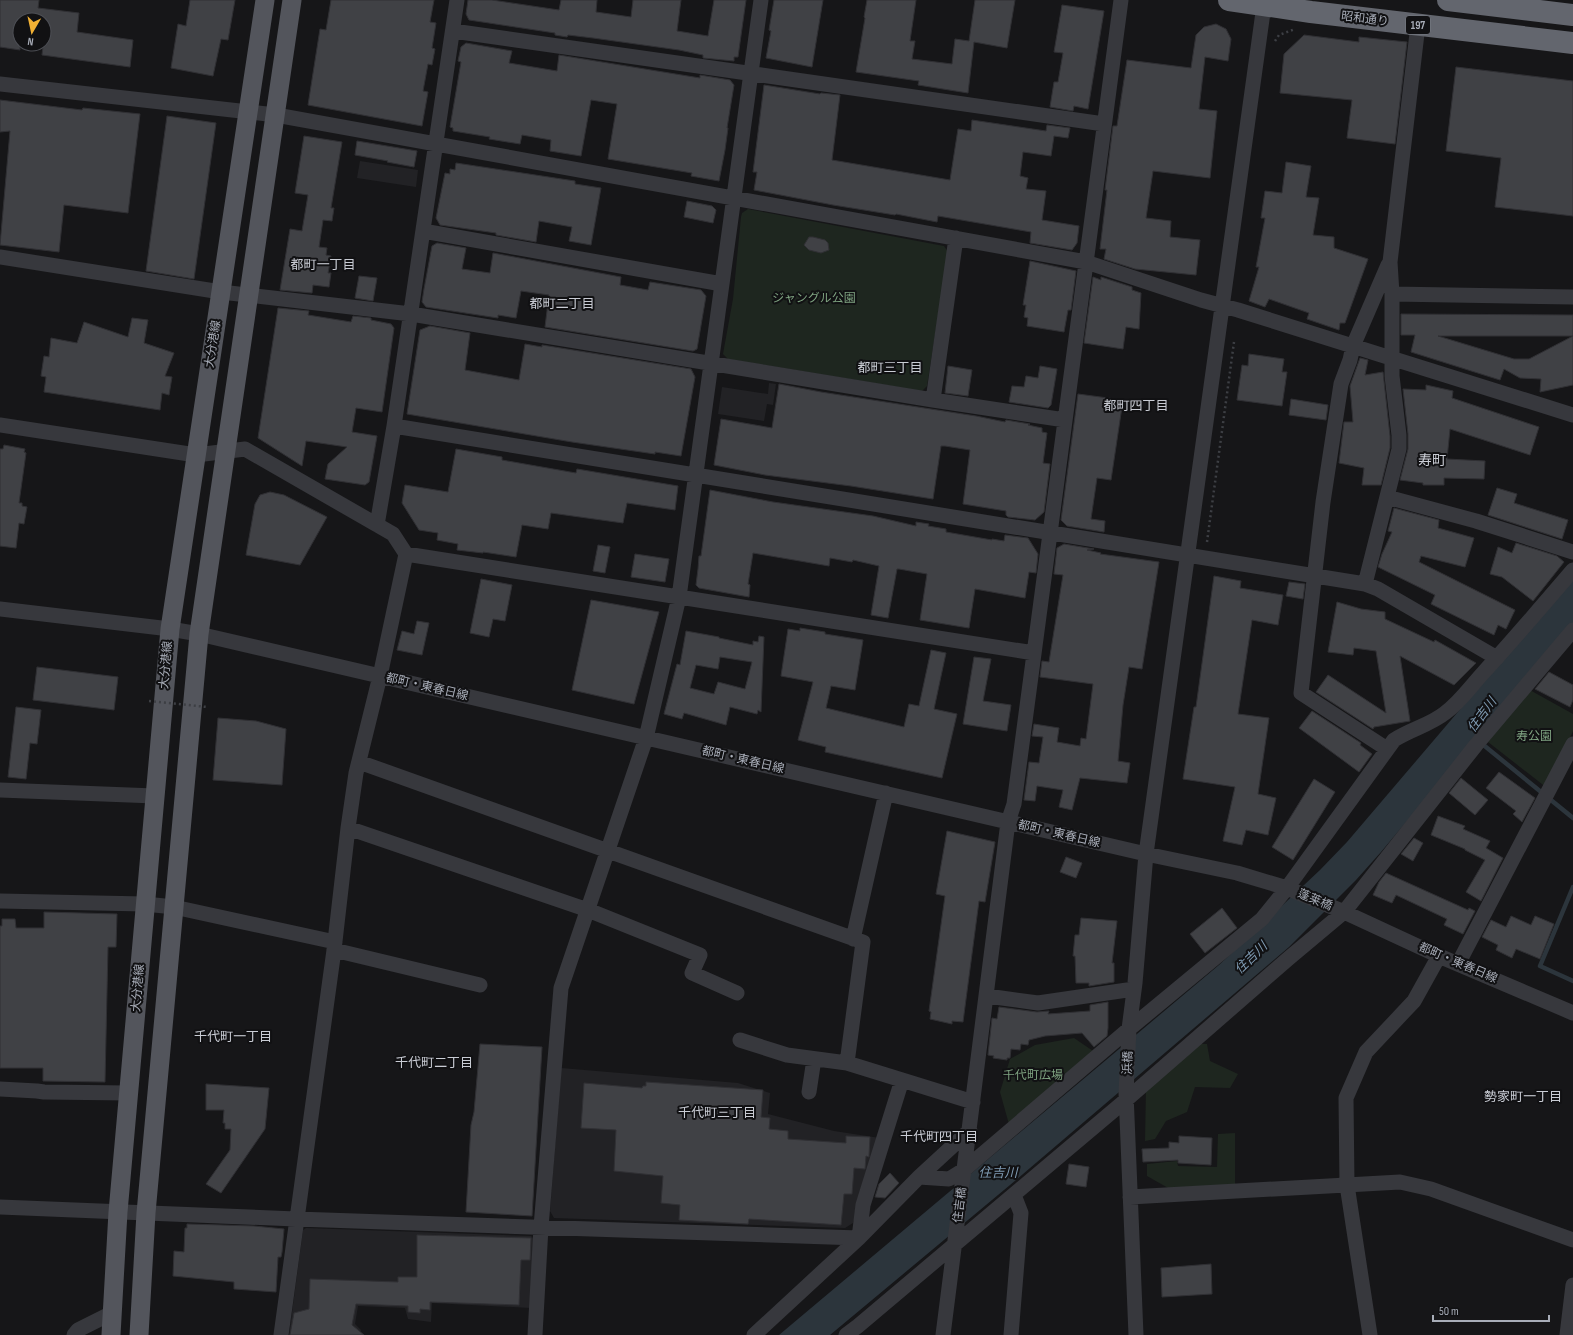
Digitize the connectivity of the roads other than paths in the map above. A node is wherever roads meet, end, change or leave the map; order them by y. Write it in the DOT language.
graph roads {
  1 [pos="265,0"];
  2 [pos="292,0"];
  3 [pos="457,0"];
  4 [pos="761,0"];
  5 [pos="1121,0"];
  6 [pos="1229,0"];
  7 [pos="1448,0"];
  8 [pos="1265,2"];
  9 [pos="1573,15"];
  10 [pos="1418,25"];
  11 [pos="453,31"];
  12 [pos="1573,43"];
  13 [pos="751,73"];
  14 [pos="0,84"];
  15 [pos="248,112"];
  16 [pos="276,115"];
  17 [pos="1104,124"];
  18 [pos="436,144"];
  19 [pos="734,198"];
  20 [pos="423,231"];
  21 [pos="956,238"];
  22 [pos="0,257"];
  23 [pos="1086,262"];
  24 [pos="1390,262"];
  25 [pos="722,284"];
  26 [pos="221,292"];
  27 [pos="1392,294"];
  28 [pos="249,295"];
  29 [pos="1573,297"];
  30 [pos="1223,305"];
  31 [pos="411,314"];
  32 [pos="1353,346"];
  33 [pos="1391,358"];
  34 [pos="711,363"];
  35 [pos="933,400"];
  36 [pos="1573,415"];
  37 [pos="1065,420"];
  38 [pos="0,425"];
  39 [pos="394,426"];
  40 [pos="226,451"];
  41 [pos="196,456"];
  42 [pos="696,476"];
  43 [pos="1387,497"];
  44 [pos="377,525"];
  45 [pos="1050,533"];
  46 [pos="1573,552"];
  47 [pos="406,554"];
  48 [pos="1187,556"];
  49 [pos="1573,570"];
  50 [pos="1315,575"];
  51 [pos="1365,584"];
  52 [pos="679,597"];
  53 [pos="0,609"];
  54 [pos="170,629"];
  55 [pos="1573,630"];
  56 [pos="199,634"];
  57 [pos="1034,653"];
  58 [pos="1497,658"];
  59 [pos="380,676"];
  60 [pos="646,738"];
  61 [pos="1573,744"];
  62 [pos="1387,750"];
  63 [pos="359,762"];
  64 [pos="0,790"];
  65 [pos="886,794"];
  66 [pos="155,796"];
  67 [pos="1008,822"];
  68 [pos="348,828"];
  69 [pos="608,851"];
  70 [pos="1146,854"];
  71 [pos="1286,888"];
  72 [pos="0,901"];
  73 [pos="145,904"];
  74 [pos="174,907"];
  75 [pos="588,910"];
  76 [pos="1344,912"];
  77 [pos="853,939"];
  78 [pos="334,946"];
  79 [pos="1439,956"];
  80 [pos="1458,964"];
  81 [pos="480,985"];
  82 [pos="1134,989"];
  83 [pos="737,993"];
  84 [pos="987,996"];
  85 [pos="1573,1013"];
  86 [pos="1129,1031"];
  87 [pos="740,1040"];
  88 [pos="814,1059"];
  89 [pos="847,1063"];
  90 [pos="902,1080"];
  91 [pos="0,1089"];
  92 [pos="809,1092"];
  93 [pos="129,1093"];
  94 [pos="1126,1096"];
  95 [pos="973,1102"];
  96 [pos="970,1130"];
  97 [pos="964,1171"];
  98 [pos="919,1176"];
  99 [pos="1347,1185"];
  100 [pos="1014,1195"];
  101 [pos="1130,1197"];
  102 [pos="0,1207"];
  103 [pos="118,1212"];
  104 [pos="146,1213"];
  105 [pos="296,1219"];
  106 [pos="542,1227"];
  107 [pos="859,1238"];
  108 [pos="956,1240"];
  109 [pos="1573,1240"];
  110 [pos="1573,1285"];
  111 [pos="112,1314"];
  112 [pos="74,1335"];
  113 [pos="111,1335"];
  114 [pos="139,1335"];
  115 [pos="281,1335"];
  116 [pos="535,1335"];
  117 [pos="754,1335"];
  118 [pos="846,1335"];
  119 [pos="943,1335"];
  120 [pos="1011,1335"];
  121 [pos="1136,1335"];
  122 [pos="1370,1335"];
  123 [pos="1567,1335"];
  1 -- 15 [label="main road, 大分港線"];
  2 -- 16 [label="main road"];
  3 -- 11 [label="street"];
  4 -- 13 [label="street"];
  5 -- 17 [label="street, 住吉橋"];
  6 -- 8 [label="highway, 昭和通り / 197"];
  7 -- 9 [label="highway"];
  8 -- 10 [label="highway, 昭和通り / 197"];
  8 -- 30 [label="street, 浜橋"];
  10 -- 12 [label="highway, 昭和通り / 197"];
  10 -- 24 [label="street"];
  11 -- 13 [label="street"];
  11 -- 18 [label="street"];
  13 -- 17 [label="street"];
  13 -- 19 [label="street"];
  14 -- 15 [label="street"];
  15 -- 16 [label="street"];
  15 -- 26 [label="main road, 大分港線"];
  16 -- 18 [label="street"];
  16 -- 28 [label="main road"];
  17 -- 23 [label="street, 住吉橋"];
  18 -- 19 [label="street"];
  18 -- 20 [label="street"];
  19 -- 21 [label="street"];
  19 -- 25 [label="street"];
  20 -- 25 [label="street"];
  20 -- 31 [label="street"];
  21 -- 23 [label="street"];
  21 -- 35 [label="street"];
  22 -- 26 [label="street"];
  23 -- 30 [label="street"];
  23 -- 37 [label="street, 住吉橋"];
  24 -- 27 [label="street"];
  24 -- 32 [label="street"];
  25 -- 34 [label="street"];
  26 -- 28 [label="street"];
  26 -- 41 [label="main road, 大分港線"];
  27 -- 29 [label="street"];
  27 -- 33 [label="street"];
  28 -- 31 [label="street"];
  28 -- 40 [label="main road"];
  30 -- 32 [label="street"];
  30 -- 48 [label="street, 浜橋"];
  31 -- 34 [label="street"];
  31 -- 39 [label="street"];
  32 -- 33 [label="street"];
  32 -- 50 [label="street"];
  33 -- 36 [label="street"];
  33 -- 43 [label="street"];
  34 -- 35 [label="street"];
  34 -- 42 [label="street"];
  35 -- 37 [label="street"];
  37 -- 45 [label="street, 住吉橋"];
  38 -- 41 [label="street"];
  39 -- 42 [label="street"];
  39 -- 44 [label="street"];
  40 -- 41 [label="street"];
  40 -- 44 [label="street"];
  40 -- 56 [label="main road"];
  41 -- 54 [label="main road, 大分港線"];
  42 -- 45 [label="street"];
  42 -- 52 [label="street"];
  43 -- 46 [label="street"];
  43 -- 51 [label="street"];
  44 -- 47 [label="street"];
  45 -- 48 [label="street"];
  45 -- 57 [label="street, 住吉橋"];
  47 -- 52 [label="street"];
  47 -- 59 [label="street"];
  48 -- 50 [label="street"];
  48 -- 70 [label="street, 浜橋"];
  49 -- 58 [label="street"];
  50 -- 51 [label="street"];
  50 -- 62 [label="street"];
  51 -- 58 [label="street"];
  52 -- 57 [label="street"];
  52 -- 60 [label="street"];
  53 -- 54 [label="street, 都町・東春日線"];
  54 -- 56 [label="street, 都町・東春日線"];
  54 -- 66 [label="main road, 大分港線"];
  55 -- 76 [label="street"];
  56 -- 59 [label="street, 都町・東春日線"];
  56 -- 74 [label="main road"];
  57 -- 67 [label="street, 住吉橋"];
  58 -- 62 [label="street"];
  59 -- 60 [label="street, 都町・東春日線"];
  59 -- 63 [label="street"];
  60 -- 65 [label="street, 都町・東春日線"];
  60 -- 69 [label="street"];
  61 -- 80 [label="street"];
  62 -- 71 [label="street"];
  63 -- 68 [label="street"];
  63 -- 69 [label="street"];
  64 -- 66 [label="street"];
  65 -- 67 [label="street, 都町・東春日線"];
  65 -- 77 [label="street"];
  66 -- 73 [label="main road, 大分港線"];
  67 -- 70 [label="street, 都町・東春日線"];
  67 -- 84 [label="street, 住吉橋"];
  68 -- 75 [label="street"];
  68 -- 78 [label="street"];
  69 -- 75 [label="street"];
  69 -- 77 [label="street"];
  70 -- 71 [label="street, 都町・東春日線"];
  70 -- 82 [label="street, 浜橋"];
  71 -- 76 [label="street, 蓬莱橋"];
  71 -- 86 [label="street"];
  72 -- 73 [label="street"];
  73 -- 74 [label="street"];
  73 -- 93 [label="main road, 大分港線"];
  74 -- 78 [label="street"];
  74 -- 104 [label="main road"];
  75 -- 83 [label="street"];
  75 -- 106 [label="street"];
  76 -- 79 [label="street, 都町・東春日線"];
  76 -- 94 [label="street"];
  77 -- 89 [label="street"];
  78 -- 81 [label="street"];
  78 -- 105 [label="street"];
  79 -- 80 [label="street, 都町・東春日線"];
  79 -- 99 [label="street"];
  80 -- 85 [label="street, 都町・東春日線"];
  82 -- 84 [label="street"];
  82 -- 86 [label="street, 浜橋"];
  84 -- 95 [label="street, 住吉橋"];
  86 -- 94 [label="street, 浜橋"];
  86 -- 97 [label="street"];
  87 -- 88 [label="street"];
  88 -- 89 [label="street"];
  88 -- 92 [label="street"];
  89 -- 90 [label="street"];
  90 -- 95 [label="street"];
  90 -- 107 [label="street"];
  91 -- 93 [label="street"];
  93 -- 103 [label="main road, 大分港線"];
  94 -- 100 [label="street"];
  94 -- 101 [label="street, 浜橋"];
  95 -- 96 [label="street, 住吉橋"];
  96 -- 97 [label="street, 住吉橋"];
  96 -- 98 [label="street"];
  97 -- 98 [label="street"];
  97 -- 108 [label="street, 住吉橋"];
  98 -- 107 [label="street"];
  99 -- 101 [label="street"];
  99 -- 109 [label="street"];
  99 -- 122 [label="street"];
  100 -- 108 [label="street"];
  100 -- 120 [label="street"];
  101 -- 121 [label="street, 浜橋"];
  102 -- 103 [label="street"];
  103 -- 104 [label="street"];
  103 -- 111 [label="main road, 大分港線"];
  104 -- 105 [label="street"];
  104 -- 114 [label="main road"];
  105 -- 106 [label="street"];
  105 -- 115 [label="street"];
  106 -- 107 [label="street"];
  106 -- 116 [label="street"];
  107 -- 117 [label="street"];
  108 -- 118 [label="street"];
  108 -- 119 [label="street, 住吉橋"];
  110 -- 123 [label="street"];
  111 -- 112 [label="street"];
  111 -- 113 [label="main road, 大分港線"];
}
